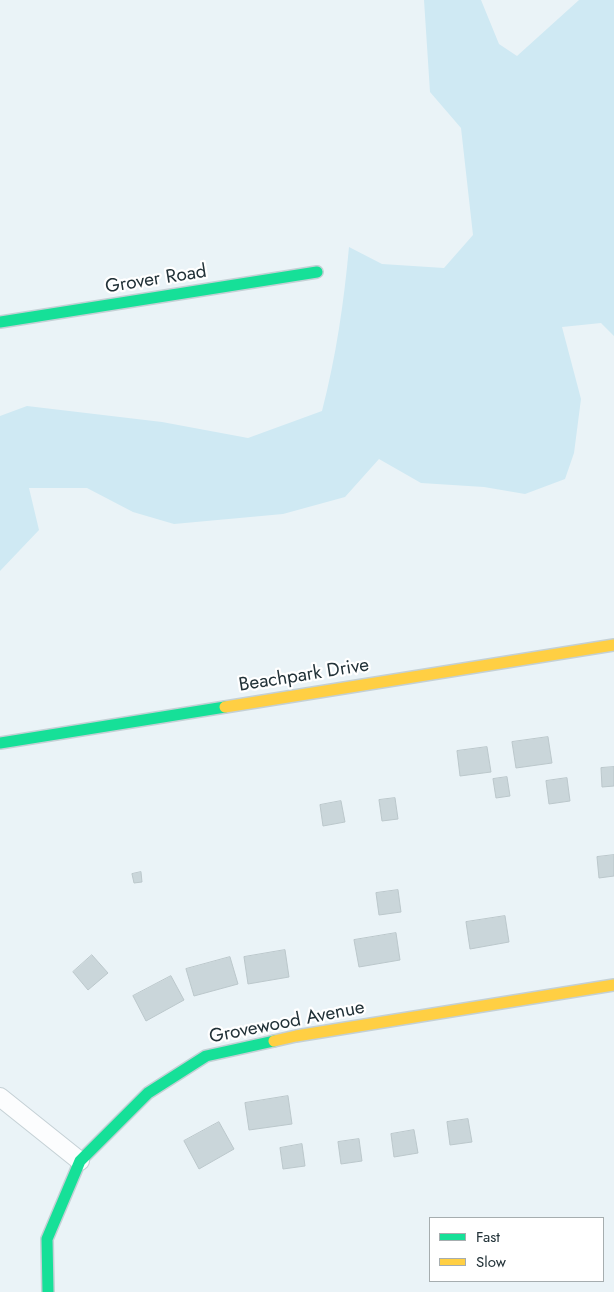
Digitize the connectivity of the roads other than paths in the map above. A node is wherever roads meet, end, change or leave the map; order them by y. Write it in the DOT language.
graph roads {
  1 [pos="317,272"];
  2 [pos="0,322"];
  3 [pos="614,645"];
  4 [pos="0,742"];
  5 [pos="614,985"];
  6 [pos="0,1097"];
  7 [pos="80,1161"];
  8 [pos="48,1292"];
  1 -- 2 [label="street, Grover Road"];
  3 -- 4 [label="street, Beachpark Drive"];
  5 -- 7 [label="street, Grovewood Avenue"];
  6 -- 7 [label="street"];
  7 -- 8 [label="street, Grovewood Avenue"];
}
